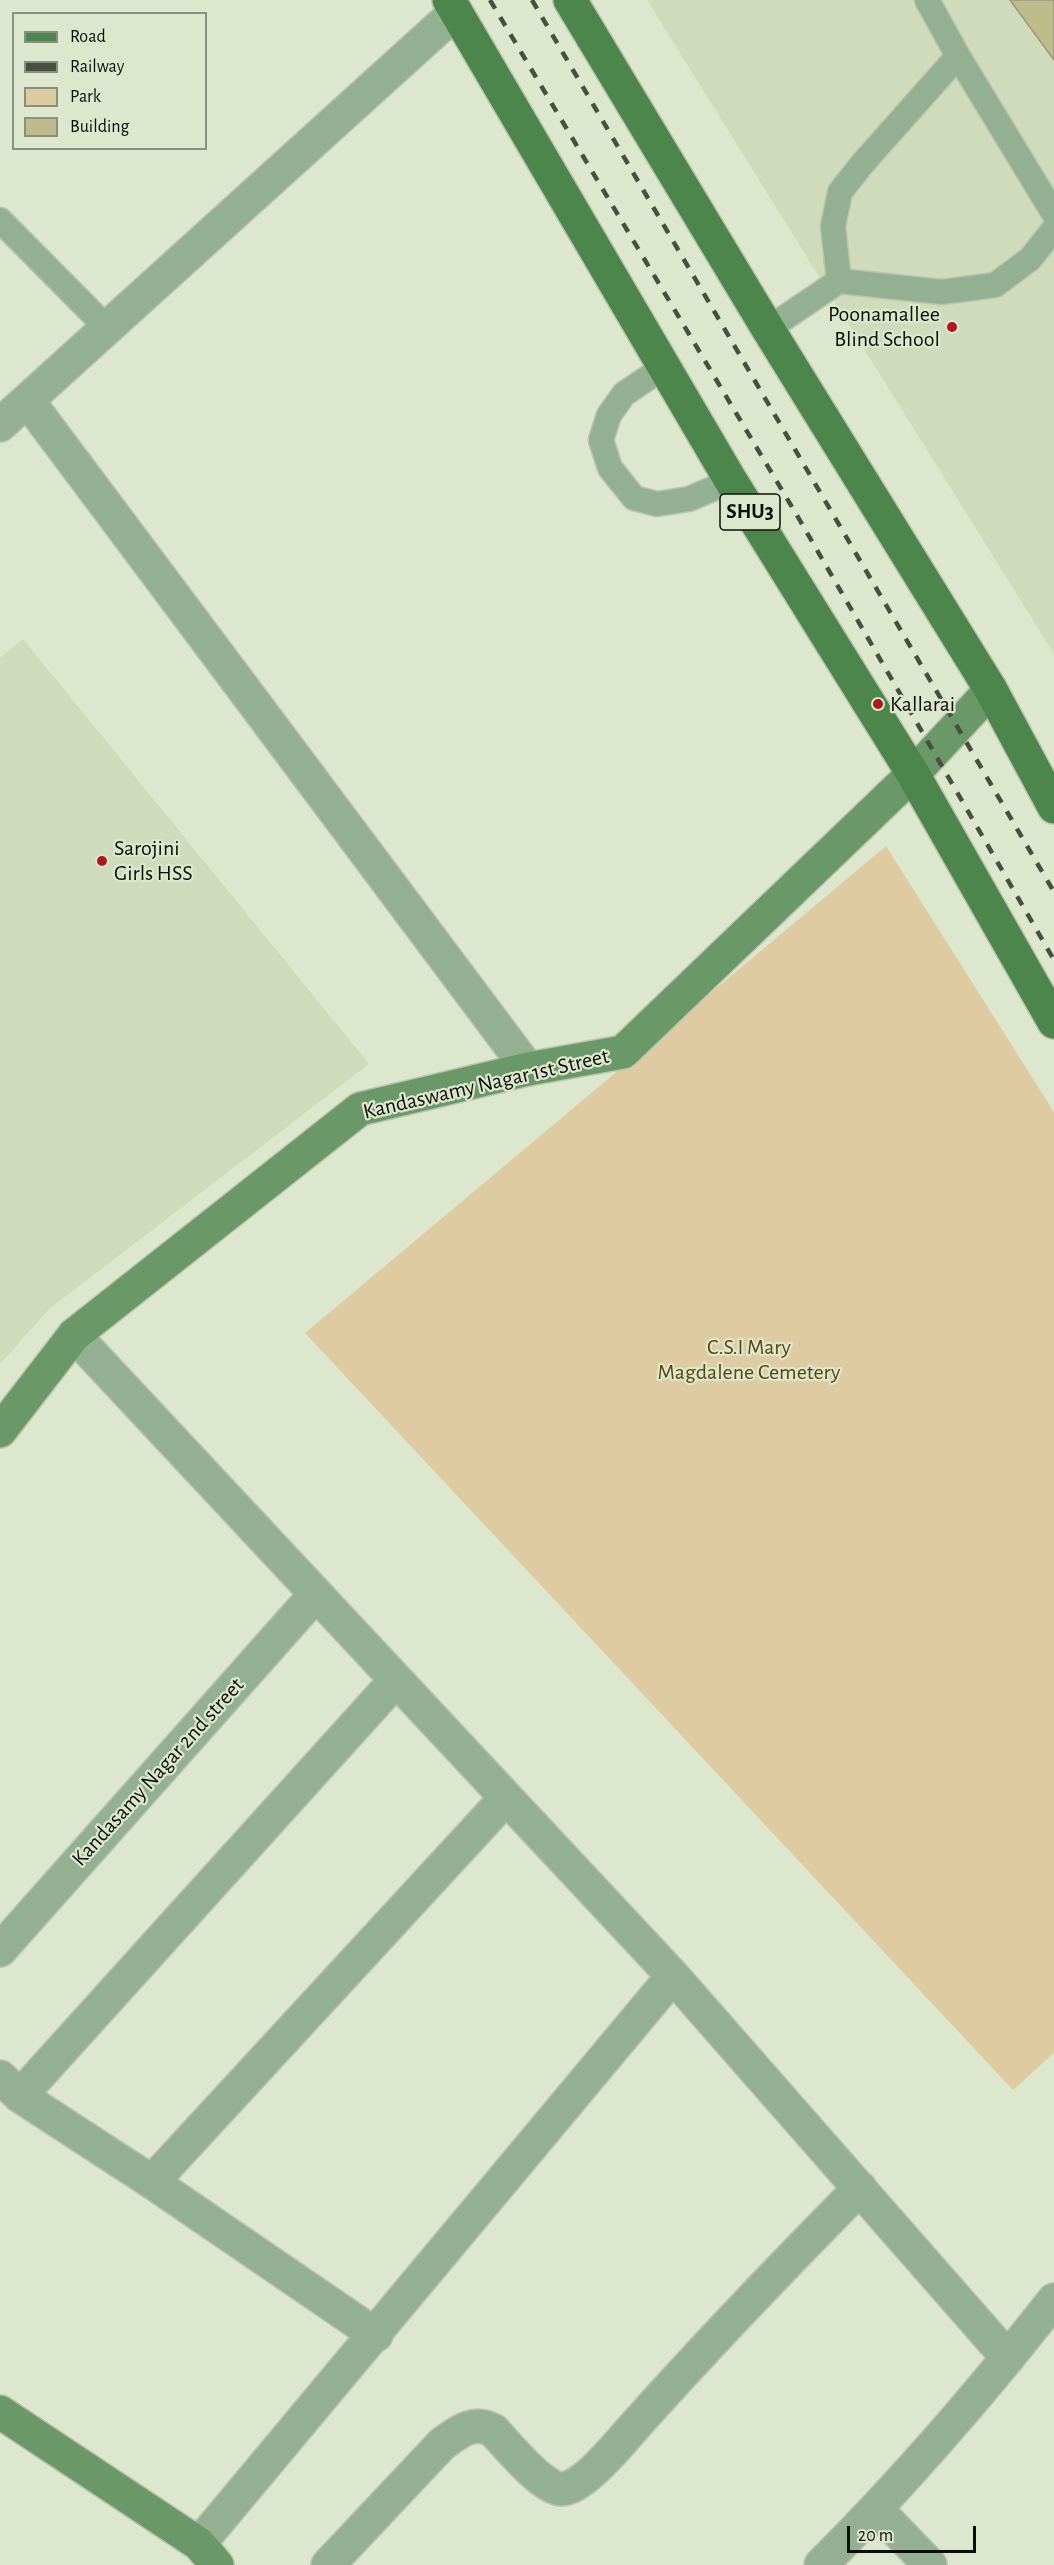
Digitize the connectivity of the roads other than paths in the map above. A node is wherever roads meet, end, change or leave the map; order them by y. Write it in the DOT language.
graph roads {
  1 [pos="570,0"];
  2 [pos="927,0"];
  3 [pos="452,6"];
  4 [pos="958,57"];
  5 [pos="1054,214"];
  6 [pos="0,220"];
  7 [pos="1054,229"];
  8 [pos="839,281"];
  9 [pos="107,328"];
  10 [pos="768,329"];
  11 [pos="664,367"];
  12 [pos="28,400"];
  13 [pos="0,425"];
  14 [pos="731,481"];
  15 [pos="991,690"];
  16 [pos="913,774"];
  17 [pos="1054,807"];
  18 [pos="1054,1022"];
  19 [pos="528,1069"];
  20 [pos="75,1335"];
  21 [pos="0,1431"];
  22 [pos="316,1594"];
  23 [pos="396,1680"];
  24 [pos="506,1798"];
  25 [pos="6,1931"];
  26 [pos="673,1976"];
  27 [pos="10,2087"];
  28 [pos="152,2182"];
  29 [pos="860,2188"];
  30 [pos="1054,2300"];
  31 [pos="376,2335"];
  32 [pos="1008,2358"];
  33 [pos="0,2412"];
  34 [pos="877,2510"];
  35 [pos="208,2555"];
  36 [pos="328,2565"];
  37 [pos="821,2565"];
  38 [pos="930,2565"];
  1 -- 10 [label="main road"];
  2 -- 4 [label="lane"];
  3 -- 9 [label="street"];
  3 -- 11 [label="main road, SHU3"];
  4 -- 5 [label="lane"];
  4 -- 8 [label="lane"];
  6 -- 9 [label="lane"];
  7 -- 8 [label="lane"];
  8 -- 10 [label="lane"];
  9 -- 12 [label="street"];
  10 -- 15 [label="main road"];
  11 -- 14 [label="main road, SHU3"];
  11 -- 14 [label="lane"];
  12 -- 13 [label="street"];
  12 -- 19 [label="street"];
  14 -- 16 [label="main road, SHU3"];
  15 -- 16 [label="street, Kandaswamy Nagar 1st Street"];
  15 -- 17 [label="main road"];
  16 -- 18 [label="main road, SHU3"];
  16 -- 19 [label="street, Kandaswamy Nagar 1st Street"];
  19 -- 20 [label="street, Kandaswamy Nagar 1st Street"];
  20 -- 21 [label="street, Kandaswamy Nagar 1st Street"];
  20 -- 22 [label="street"];
  22 -- 23 [label="street"];
  22 -- 25 [label="street, Kandasamy Nagar 2nd street"];
  23 -- 24 [label="street"];
  23 -- 27 [label="street"];
  24 -- 26 [label="street"];
  24 -- 28 [label="street"];
  26 -- 29 [label="street"];
  26 -- 31 [label="street"];
  27 -- 28 [label="street"];
  28 -- 31 [label="street"];
  29 -- 32 [label="street"];
  29 -- 36 [label="street"];
  30 -- 32 [label="street"];
  31 -- 35 [label="street"];
  32 -- 34 [label="street"];
  33 -- 35 [label="street"];
  34 -- 37 [label="street"];
  34 -- 38 [label="street"];
}
